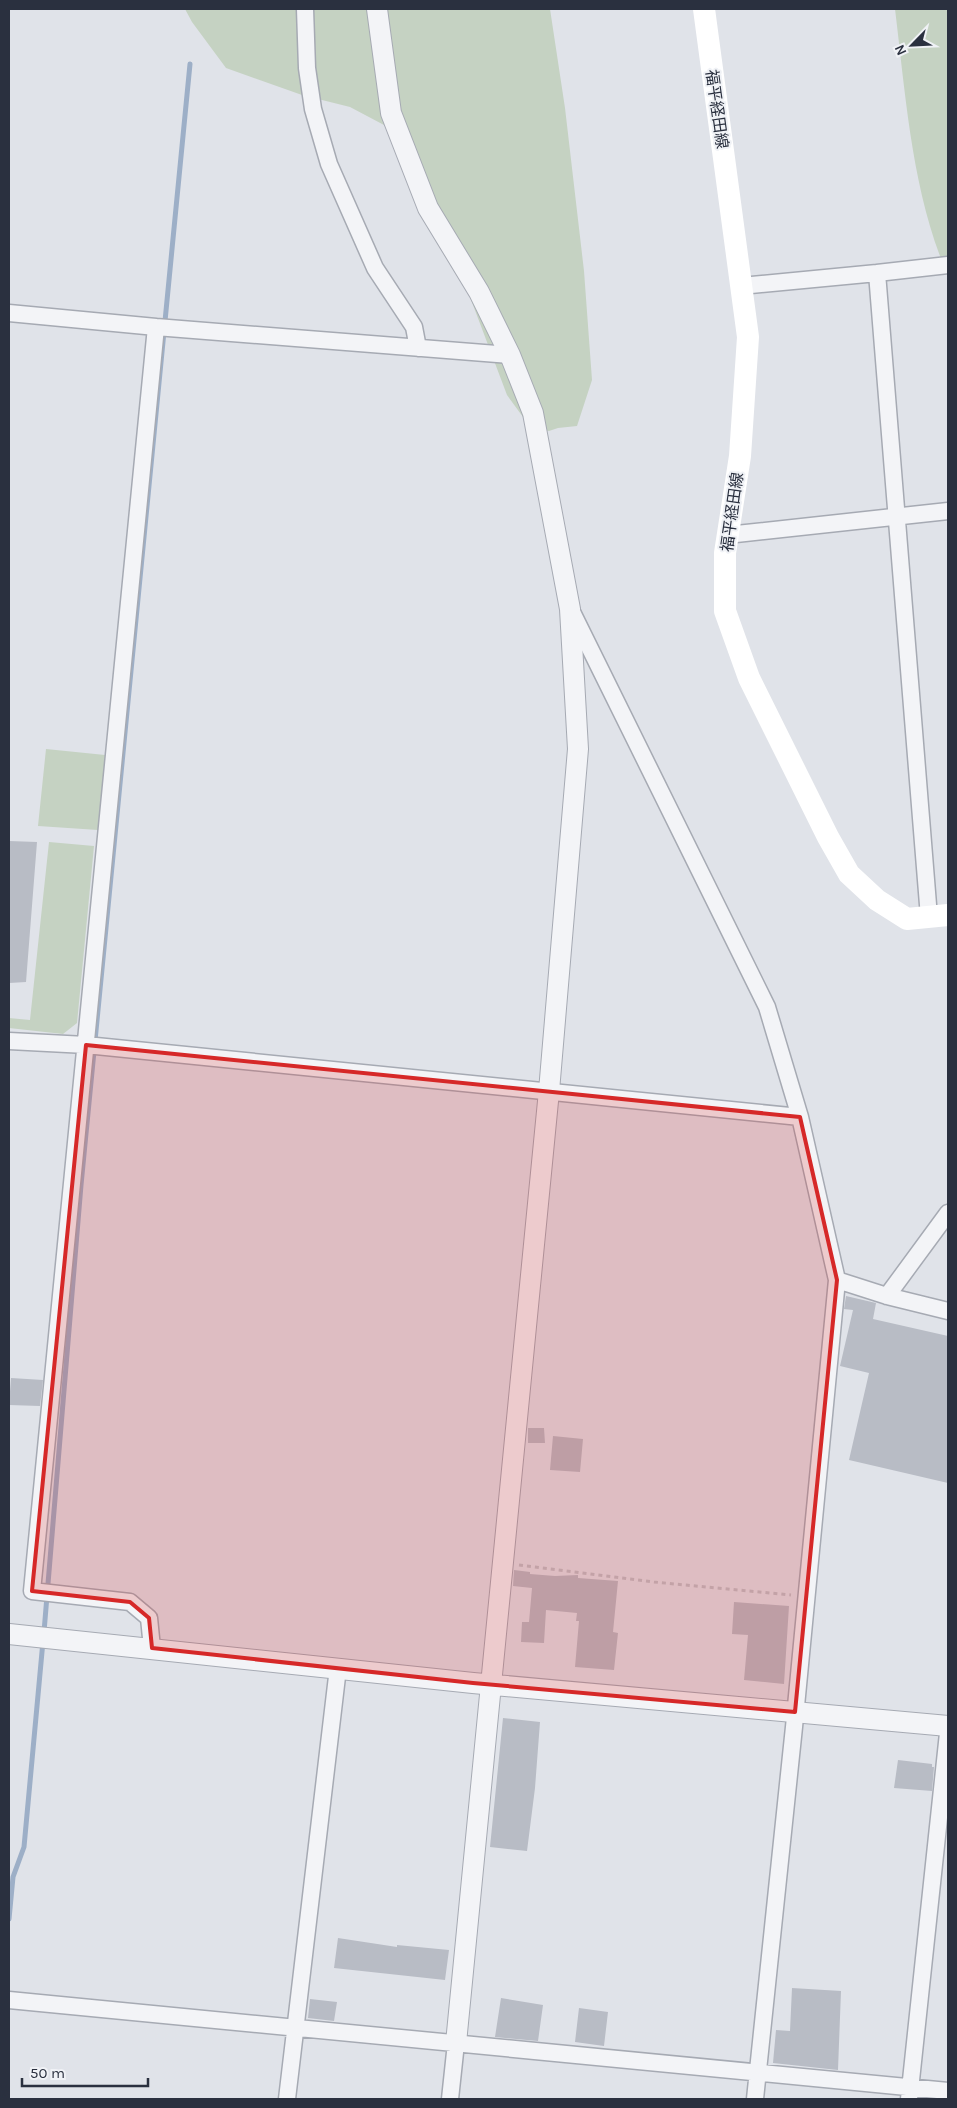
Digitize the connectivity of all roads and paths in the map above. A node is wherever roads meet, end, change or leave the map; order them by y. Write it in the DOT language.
graph roads {
  1 [pos="305,9"];
  2 [pos="377,9"];
  3 [pos="704,9"];
  4 [pos="948,265"];
  5 [pos="877,273"];
  6 [pos="741,286"];
  7 [pos="9,313"];
  8 [pos="156,327"];
  9 [pos="418,348"];
  10 [pos="510,355"];
  11 [pos="948,511"];
  12 [pos="898,517"];
  13 [pos="727,535"];
  14 [pos="570,609"];
  15 [pos="938,916"];
  16 [pos="9,1041"];
  17 [pos="86,1045"];
  18 [pos="549,1091"];
  19 [pos="800,1117"];
  20 [pos="948,1213"];
  21 [pos="837,1280"];
  22 [pos="887,1296"];
  23 [pos="948,1311"];
  24 [pos="502,1563"];
  25 [pos="806,1597"];
  26 [pos="9,1634"];
  27 [pos="152,1648"];
  28 [pos="338,1668"];
  29 [pos="490,1685"];
  30 [pos="795,1712"];
  31 [pos="948,1726"];
  32 [pos="948,1733"];
  33 [pos="9,2000"];
  34 [pos="294,2028"];
  35 [pos="456,2042"];
  36 [pos="758,2073"];
  37 [pos="948,2091"];
  38 [pos="910,2093"];
  39 [pos="287,2099"];
  40 [pos="450,2099"];
  41 [pos="755,2099"];
  1 -- 9 [label="street"];
  2 -- 10 [label="street"];
  3 -- 6 [label="main road, 福平経田線"];
  4 -- 5 [label="street"];
  5 -- 6 [label="street"];
  5 -- 12 [label="street"];
  6 -- 13 [label="main road, 福平経田線"];
  7 -- 8 [label="street"];
  8 -- 9 [label="street"];
  8 -- 17 [label="street"];
  9 -- 10 [label="street"];
  10 -- 14 [label="street"];
  11 -- 12 [label="street"];
  12 -- 13 [label="street"];
  12 -- 15 [label="street"];
  13 -- 15 [label="main road, 福平経田線"];
  14 -- 18 [label="street"];
  14 -- 19 [label="street"];
  16 -- 17 [label="street"];
  17 -- 18 [label="street"];
  17 -- 27 [label="street"];
  18 -- 19 [label="street"];
  18 -- 24 [label="street"];
  19 -- 21 [label="street"];
  20 -- 22 [label="street"];
  21 -- 22 [label="street"];
  21 -- 25 [label="street"];
  22 -- 23 [label="street"];
  24 -- 25 [label="path"];
  24 -- 29 [label="street"];
  25 -- 30 [label="street"];
  26 -- 27 [label="street"];
  27 -- 28 [label="street"];
  28 -- 29 [label="street"];
  28 -- 34 [label="street"];
  29 -- 30 [label="street"];
  29 -- 35 [label="street"];
  30 -- 31 [label="street"];
  30 -- 36 [label="street"];
  32 -- 38 [label="street"];
  33 -- 34 [label="street"];
  34 -- 35 [label="street"];
  34 -- 39 [label="street"];
  35 -- 36 [label="street"];
  35 -- 40 [label="street"];
  36 -- 38 [label="street"];
  36 -- 41 [label="street"];
  37 -- 38 [label="street"];
}
